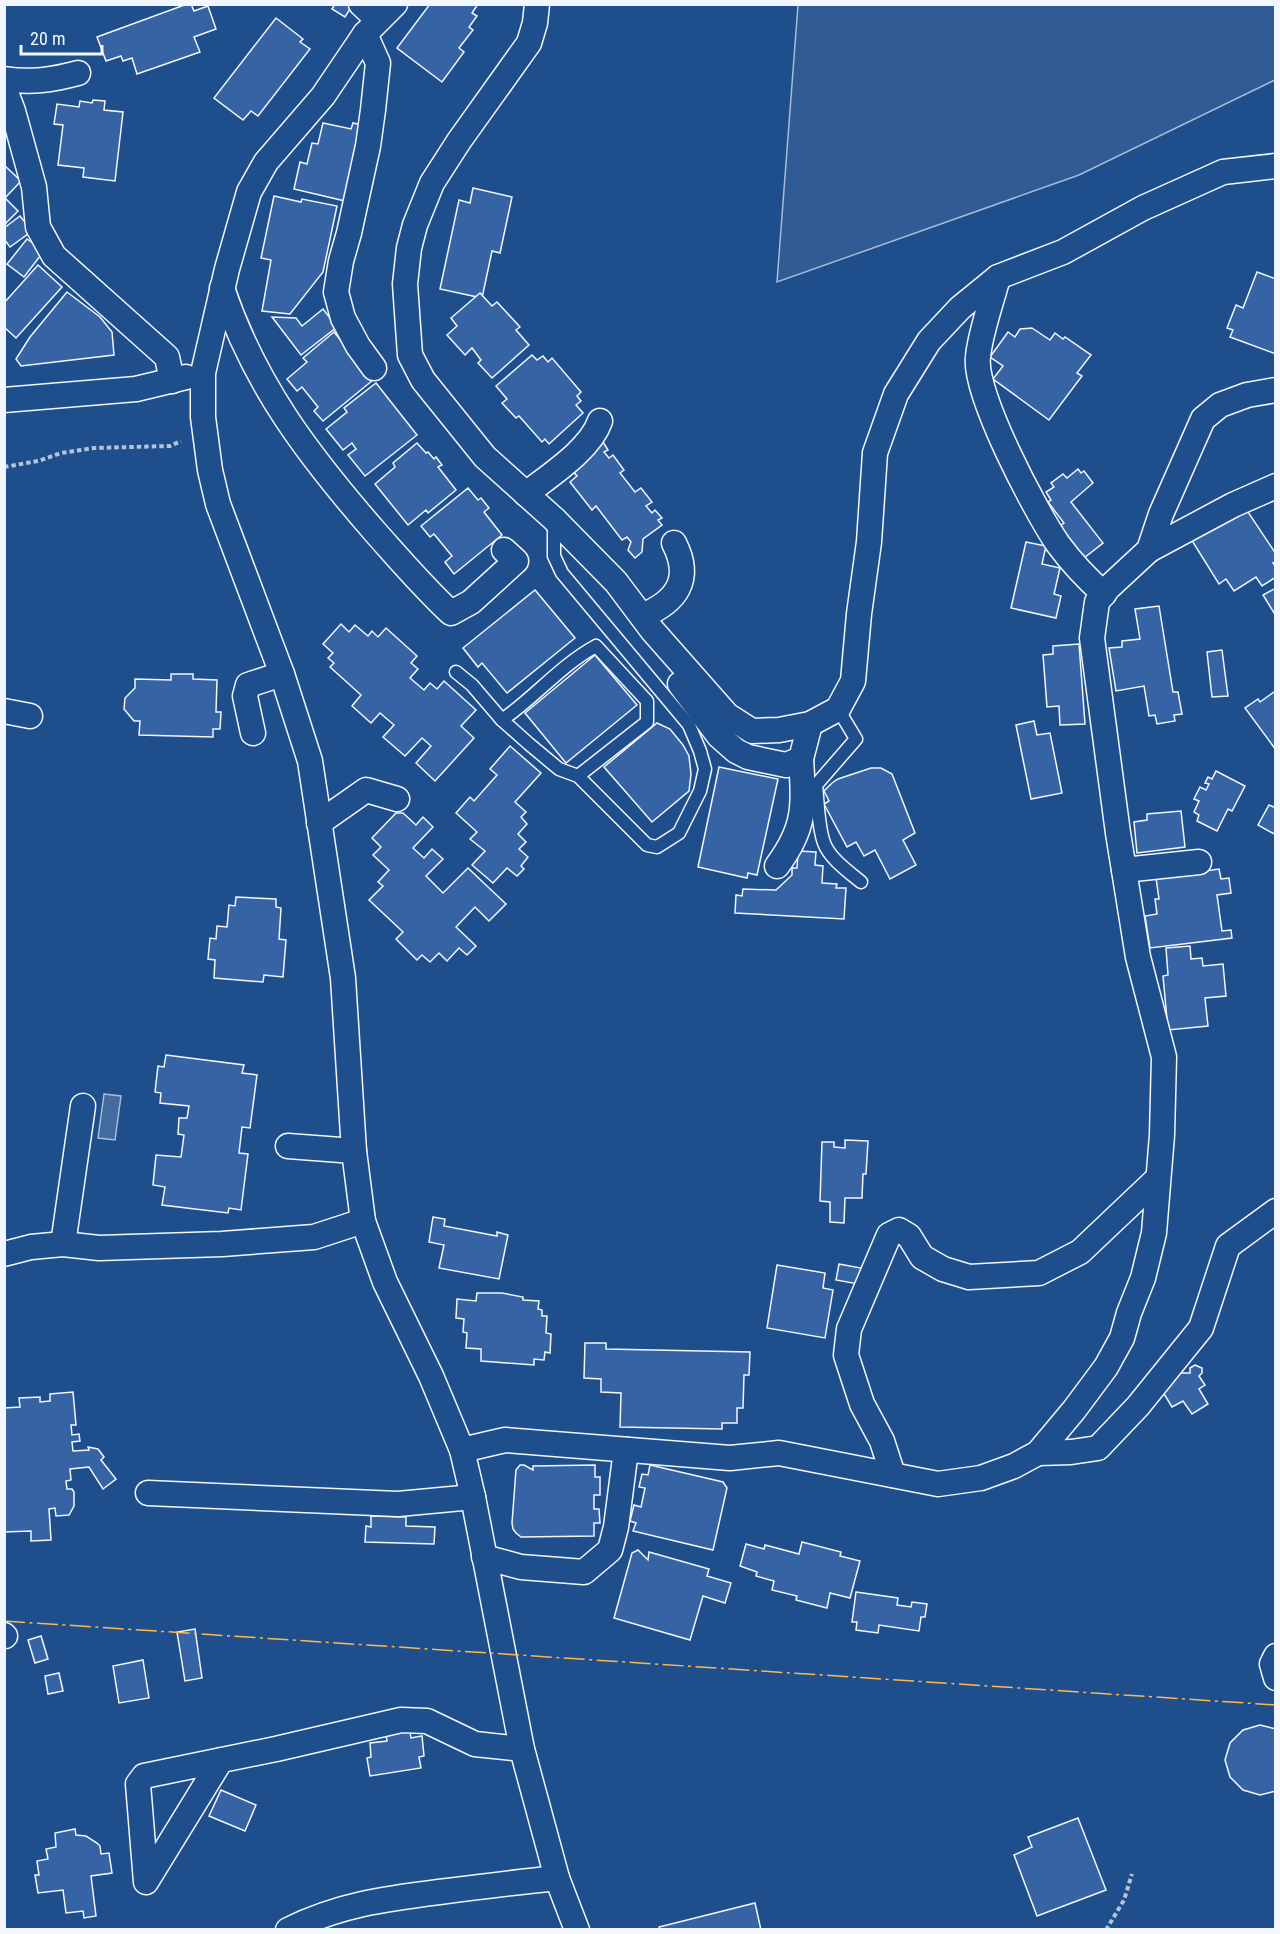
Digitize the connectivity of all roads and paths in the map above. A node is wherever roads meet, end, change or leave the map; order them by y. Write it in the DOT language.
graph roads {
  1 [pos="537,4"];
  2 [pos="375,16"];
  3 [pos="78,74"];
  4 [pos="4,79"];
  5 [pos="4,87"];
  6 [pos="1275,165"];
  7 [pos="998,277"];
  8 [pos="222,288"];
  9 [pos="374,368"];
  10 [pos="203,373"];
  11 [pos="172,381"];
  12 [pos="1275,390"];
  13 [pos="4,400"];
  14 [pos="600,421"];
  15 [pos="205,431"];
  16 [pos="4,467"];
  17 [pos="1275,487"];
  18 [pos="526,494"];
  19 [pos="554,519"];
  20 [pos="674,543"];
  21 [pos="504,550"];
  22 [pos="1149,550"];
  23 [pos="616,582"];
  24 [pos="1104,594"];
  25 [pos="642,616"];
  26 [pos="456,672"];
  27 [pos="282,674"];
  28 [pos="838,709"];
  29 [pos="4,711"];
  30 [pos="30,716"];
  31 [pos="502,720"];
  32 [pos="810,724"];
  33 [pos="253,733"];
  34 [pos="801,759"];
  35 [pos="578,776"];
  36 [pos="397,799"];
  37 [pos="319,823"];
  38 [pos="1199,862"];
  39 [pos="777,866"];
  40 [pos="1124,870"];
  41 [pos="861,882"];
  42 [pos="83,1106"];
  43 [pos="288,1146"];
  44 [pos="354,1151"];
  45 [pos="1157,1179"];
  46 [pos="1275,1211"];
  47 [pos="363,1221"];
  48 [pos="63,1244"];
  49 [pos="4,1254"];
  50 [pos="462,1450"];
  51 [pos="626,1450"];
  52 [pos="1038,1453"];
  53 [pos="893,1475"];
  54 [pos="148,1493"];
  55 [pos="473,1497"];
  56 [pos="484,1557"];
  57 [pos="1275,1656"];
  58 [pos="1275,1678"];
  59 [pos="522,1749"];
  60 [pos="221,1760"];
  61 [pos="1132,1874"];
  62 [pos="557,1878"];
  63 [pos="288,1929"];
  64 [pos="577,1929"];
  65 [pos="1106,1929"];
  1 -- 18 [label="street"];
  2 -- 8 [label="street"];
  2 -- 9 [label="street"];
  3 -- 4 [label="street"];
  5 -- 11 [label="street"];
  6 -- 7 [label="street"];
  7 -- 24 [label="street"];
  7 -- 28 [label="street"];
  8 -- 10 [label="street"];
  8 -- 21 [label="street"];
  10 -- 11 [label="street"];
  10 -- 15 [label="street"];
  11 -- 13 [label="street"];
  12 -- 22 [label="street"];
  14 -- 18 [label="street"];
  15 -- 16 [label="path"];
  15 -- 27 [label="street"];
  17 -- 22 [label="street"];
  18 -- 19 [label="street"];
  19 -- 23 [label="street"];
  19 -- 35 [label="lane"];
  20 -- 25 [label="street"];
  22 -- 24 [label="street"];
  23 -- 25 [label="street"];
  23 -- 34 [label="street"];
  24 -- 40 [label="street"];
  25 -- 32 [label="street"];
  26 -- 31 [label="lane"];
  27 -- 33 [label="street"];
  27 -- 37 [label="street"];
  28 -- 32 [label="street"];
  28 -- 41 [label="lane"];
  29 -- 30 [label="street"];
  31 -- 35 [label="lane"];
  31 -- 35 [label="lane"];
  32 -- 34 [label="street"];
  34 -- 39 [label="street"];
  36 -- 37 [label="street"];
  37 -- 44 [label="street"];
  38 -- 40 [label="street"];
  40 -- 45 [label="street"];
  42 -- 48 [label="street"];
  43 -- 44 [label="street"];
  44 -- 47 [label="street"];
  45 -- 52 [label="street"];
  45 -- 53 [label="street"];
  46 -- 52 [label="street"];
  47 -- 48 [label="street"];
  47 -- 50 [label="street"];
  48 -- 49 [label="street"];
  50 -- 51 [label="street"];
  50 -- 55 [label="street"];
  51 -- 53 [label="street"];
  51 -- 56 [label="street"];
  52 -- 53 [label="street"];
  54 -- 55 [label="street"];
  55 -- 56 [label="street"];
  56 -- 59 [label="street"];
  57 -- 58 [label="street"];
  59 -- 60 [label="street"];
  59 -- 62 [label="street"];
  60 -- 60 [label="street"];
  61 -- 65 [label="path"];
  62 -- 63 [label="street"];
  62 -- 64 [label="street"];
}
